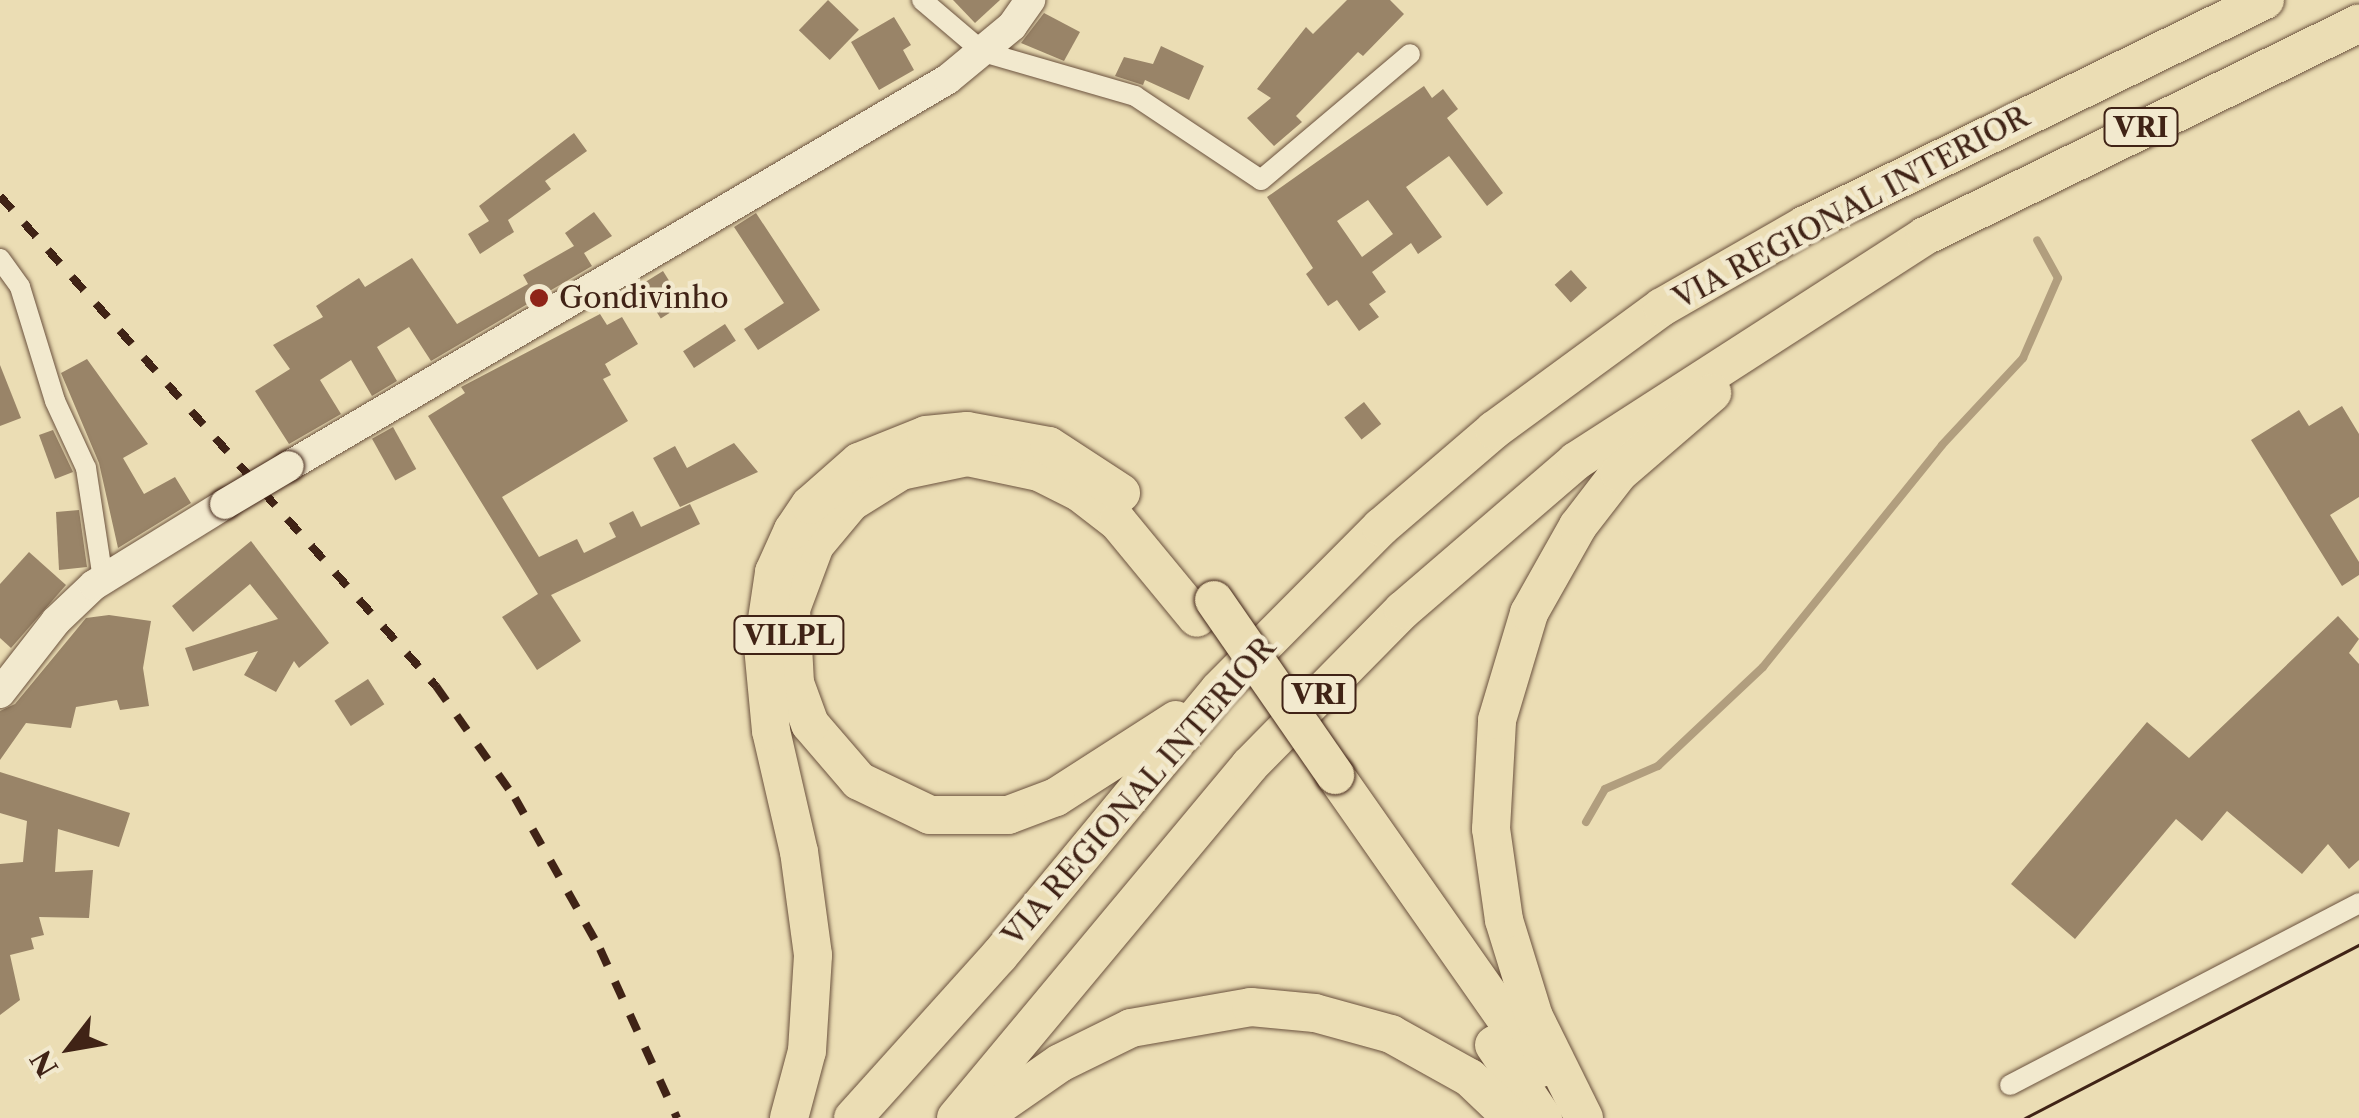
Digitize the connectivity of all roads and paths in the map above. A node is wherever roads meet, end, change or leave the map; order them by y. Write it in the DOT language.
graph roads {
  1 [pos="922,0"];
  2 [pos="1030,0"];
  3 [pos="2266,0"];
  4 [pos="2359,23"];
  5 [pos="983,52"];
  6 [pos="1410,54"];
  7 [pos="0,259"];
  8 [pos="1752,343"];
  9 [pos="103,579"];
  10 [pos="1206,609"];
  11 [pos="1218,690"];
  12 [pos="0,693"];
  13 [pos="1327,784"];
  14 [pos="2359,902"];
  15 [pos="2010,1086"];
  16 [pos="789,1118"];
  17 [pos="854,1118"];
  18 [pos="956,1118"];
  19 [pos="981,1118"];
  20 [pos="1512,1118"];
  21 [pos="1542,1118"];
  22 [pos="1581,1118"];
  1 -- 5 [label="street"];
  2 -- 5 [label="main road"];
  3 -- 11 [label="highway, VIA REGIONAL INTERIOR / VRI"];
  4 -- 8 [label="highway, VIA REGIONAL INTERIOR / VRI"];
  5 -- 6 [label="street"];
  5 -- 9 [label="main road, bridge"];
  7 -- 9 [label="street"];
  8 -- 18 [label="highway, VIA REGIONAL INTERIOR / VRI"];
  8 -- 22 [label="highway, VILPL"];
  9 -- 12 [label="main road"];
  10 -- 11 [label="highway, VILPL"];
  10 -- 13 [label="highway, VILPL"];
  10 -- 16 [label="highway, VILPL"];
  11 -- 17 [label="highway, VIA REGIONAL INTERIOR / VRI"];
  13 -- 21 [label="highway, VILPL"];
  13 -- 22 [label="highway, VILPL"];
  14 -- 15 [label="street"];
  19 -- 20 [label="highway"];
}
